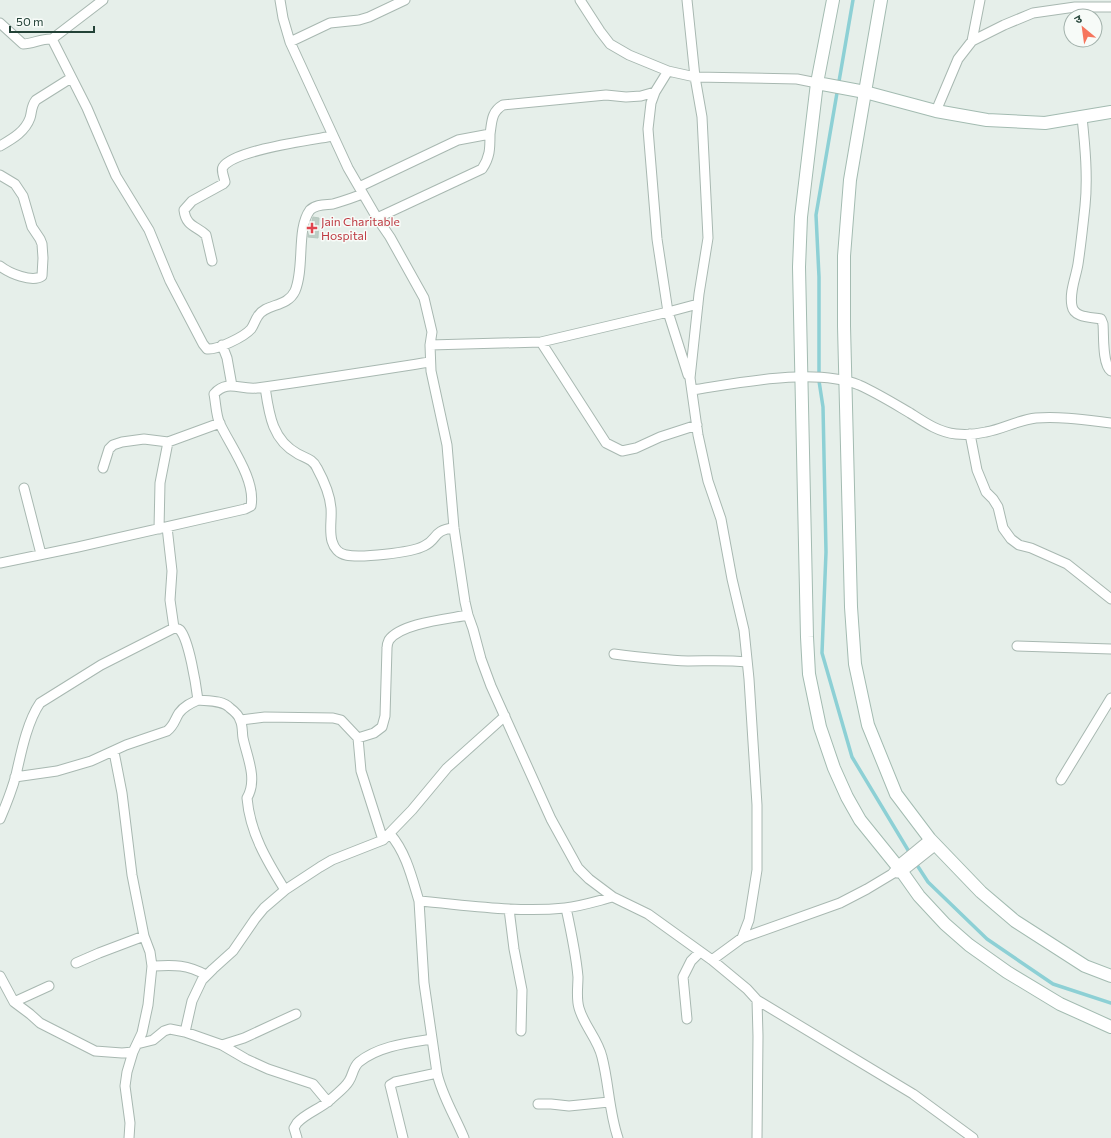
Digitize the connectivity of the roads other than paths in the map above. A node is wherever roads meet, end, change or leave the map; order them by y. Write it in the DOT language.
graph roads {
  1 [pos="280,0"];
  2 [pos="405,0"];
  3 [pos="580,0"];
  4 [pos="687,0"];
  5 [pos="833,0"];
  6 [pos="881,0"];
  7 [pos="980,0"];
  8 [pos="100,1"];
  9 [pos="1108,5"];
  10 [pos="0,23"];
  11 [pos="52,39"];
  12 [pos="972,41"];
  13 [pos="290,42"];
  14 [pos="668,71"];
  15 [pos="695,77"];
  16 [pos="71,78"];
  17 [pos="821,83"];
  18 [pos="859,91"];
  19 [pos="654,92"];
  20 [pos="936,111"];
  21 [pos="1111,112"];
  22 [pos="1082,117"];
  23 [pos="490,134"];
  24 [pos="333,136"];
  25 [pos="0,146"];
  26 [pos="0,175"];
  27 [pos="361,190"];
  28 [pos="377,218"];
  29 [pos="212,261"];
  30 [pos="0,266"];
  31 [pos="698,304"];
  32 [pos="668,312"];
  33 [pos="541,342"];
  34 [pos="222,345"];
  35 [pos="430,346"];
  36 [pos="430,362"];
  37 [pos="1111,371"];
  38 [pos="801,377"];
  39 [pos="690,378"];
  40 [pos="845,380"];
  41 [pos="232,386"];
  42 [pos="265,387"];
  43 [pos="692,390"];
  44 [pos="220,423"];
  45 [pos="1111,423"];
  46 [pos="697,425"];
  47 [pos="970,434"];
  48 [pos="168,442"];
  49 [pos="104,468"];
  50 [pos="24,488"];
  51 [pos="163,528"];
  52 [pos="454,528"];
  53 [pos="41,554"];
  54 [pos="0,562"];
  55 [pos="1111,599"];
  56 [pos="468,615"];
  57 [pos="174,628"];
  58 [pos="1017,646"];
  59 [pos="1111,649"];
  60 [pos="614,654"];
  61 [pos="747,662"];
  62 [pos="1111,698"];
  63 [pos="198,700"];
  64 [pos="505,716"];
  65 [pos="241,720"];
  66 [pos="358,738"];
  67 [pos="114,752"];
  68 [pos="15,777"];
  69 [pos="1061,780"];
  70 [pos="0,819"];
  71 [pos="386,837"];
  72 [pos="930,843"];
  73 [pos="900,868"];
  74 [pos="285,890"];
  75 [pos="613,897"];
  76 [pos="419,901"];
  77 [pos="566,908"];
  78 [pos="509,909"];
  79 [pos="144,936"];
  80 [pos="742,938"];
  81 [pos="700,952"];
  82 [pos="712,960"];
  83 [pos="76,963"];
  84 [pos="152,966"];
  85 [pos="206,975"];
  86 [pos="0,976"];
  87 [pos="1111,976"];
  88 [pos="49,986"];
  89 [pos="757,1000"];
  90 [pos="14,1002"];
  91 [pos="296,1014"];
  92 [pos="687,1019"];
  93 [pos="1111,1026"];
  94 [pos="521,1031"];
  95 [pos="185,1032"];
  96 [pos="432,1039"];
  97 [pos="222,1044"];
  98 [pos="135,1048"];
  99 [pos="437,1073"];
  100 [pos="328,1102"];
  101 [pos="609,1102"];
  102 [pos="538,1104"];
  103 [pos="129,1138"];
  104 [pos="297,1138"];
  105 [pos="403,1138"];
  106 [pos="464,1138"];
  107 [pos="618,1138"];
  108 [pos="757,1138"];
  109 [pos="973,1138"];
  1 -- 13 [label="street"];
  2 -- 13 [label="street"];
  3 -- 14 [label="street"];
  4 -- 15 [label="street"];
  5 -- 17 [label="street"];
  6 -- 18 [label="street"];
  7 -- 12 [label="street"];
  8 -- 11 [label="street"];
  9 -- 12 [label="street"];
  10 -- 11 [label="street"];
  11 -- 16 [label="street"];
  12 -- 20 [label="street"];
  13 -- 24 [label="street"];
  14 -- 15 [label="street"];
  14 -- 19 [label="street"];
  15 -- 17 [label="street"];
  15 -- 31 [label="street"];
  16 -- 25 [label="street"];
  16 -- 34 [label="street"];
  17 -- 18 [label="street"];
  17 -- 38 [label="street"];
  18 -- 20 [label="street"];
  18 -- 40 [label="street"];
  19 -- 23 [label="street"];
  19 -- 32 [label="street"];
  20 -- 22 [label="street"];
  21 -- 22 [label="street"];
  22 -- 37 [label="street"];
  23 -- 27 [label="street"];
  23 -- 28 [label="street"];
  24 -- 27 [label="street"];
  24 -- 29 [label="street"];
  26 -- 30 [label="street"];
  27 -- 28 [label="street"];
  27 -- 34 [label="street"];
  28 -- 35 [label="street"];
  31 -- 32 [label="street"];
  31 -- 39 [label="street"];
  32 -- 33 [label="street"];
  32 -- 39 [label="street"];
  33 -- 35 [label="street"];
  33 -- 46 [label="street"];
  34 -- 41 [label="street"];
  35 -- 36 [label="street"];
  36 -- 42 [label="street"];
  36 -- 52 [label="street"];
  38 -- 40 [label="street"];
  38 -- 43 [label="street"];
  38 -- 73 [label="street"];
  39 -- 43 [label="street"];
  40 -- 47 [label="street"];
  40 -- 72 [label="street"];
  41 -- 42 [label="street"];
  41 -- 44 [label="street"];
  42 -- 52 [label="street"];
  43 -- 46 [label="street"];
  44 -- 48 [label="street"];
  44 -- 51 [label="street"];
  45 -- 47 [label="street"];
  46 -- 61 [label="street"];
  47 -- 55 [label="street"];
  48 -- 49 [label="street"];
  48 -- 51 [label="street"];
  50 -- 53 [label="street"];
  51 -- 53 [label="street"];
  51 -- 57 [label="street"];
  52 -- 56 [label="street"];
  53 -- 54 [label="street"];
  56 -- 64 [label="street"];
  56 -- 66 [label="street"];
  57 -- 63 [label="street"];
  57 -- 68 [label="street"];
  58 -- 59 [label="street"];
  60 -- 61 [label="street"];
  61 -- 80 [label="street"];
  62 -- 69 [label="street"];
  63 -- 65 [label="street"];
  63 -- 67 [label="street"];
  64 -- 71 [label="street"];
  64 -- 75 [label="street"];
  65 -- 66 [label="street"];
  65 -- 74 [label="street"];
  66 -- 71 [label="street"];
  67 -- 68 [label="street"];
  67 -- 79 [label="street"];
  68 -- 70 [label="street"];
  71 -- 74 [label="street"];
  71 -- 76 [label="street"];
  72 -- 73 [label="street"];
  72 -- 73 [label="street"];
  72 -- 87 [label="street"];
  73 -- 80 [label="street"];
  73 -- 93 [label="street"];
  74 -- 85 [label="street"];
  75 -- 77 [label="street"];
  75 -- 81 [label="street"];
  76 -- 78 [label="street"];
  76 -- 96 [label="street"];
  77 -- 78 [label="street"];
  77 -- 101 [label="street"];
  78 -- 94 [label="street"];
  79 -- 83 [label="street"];
  79 -- 84 [label="street"];
  80 -- 82 [label="street"];
  81 -- 82 [label="street"];
  81 -- 92 [label="street"];
  82 -- 89 [label="street"];
  84 -- 85 [label="street"];
  84 -- 98 [label="street"];
  85 -- 95 [label="street"];
  86 -- 90 [label="street"];
  88 -- 90 [label="street"];
  89 -- 108 [label="street"];
  89 -- 109 [label="street"];
  90 -- 98 [label="street"];
  91 -- 97 [label="street"];
  95 -- 97 [label="street"];
  95 -- 98 [label="street"];
  96 -- 99 [label="street"];
  96 -- 100 [label="street"];
  97 -- 100 [label="street"];
  98 -- 103 [label="street"];
  99 -- 105 [label="street"];
  99 -- 106 [label="street"];
  100 -- 104 [label="street"];
  101 -- 102 [label="street"];
  101 -- 107 [label="street"];
}
